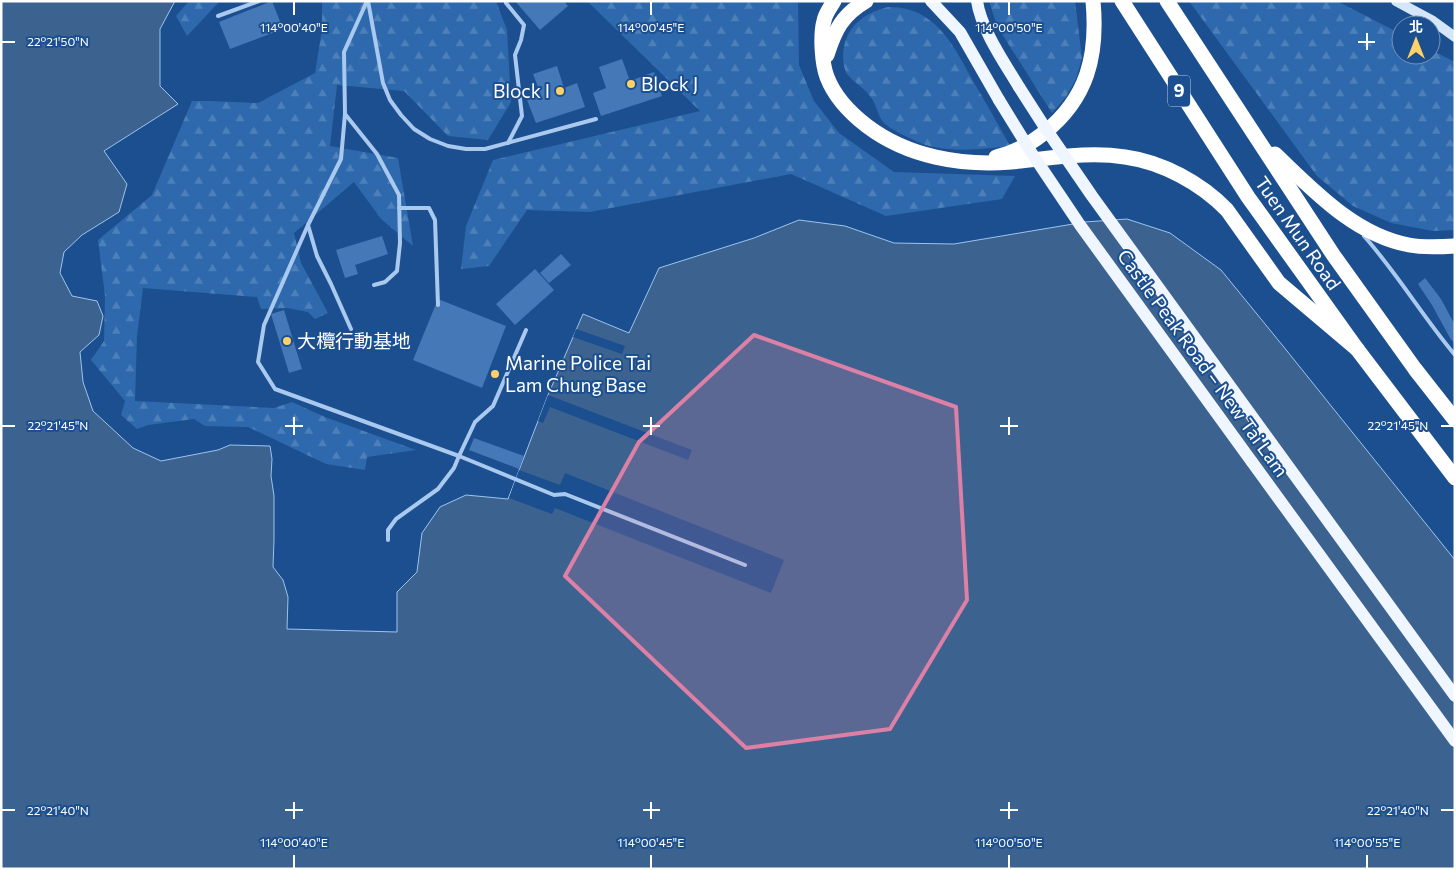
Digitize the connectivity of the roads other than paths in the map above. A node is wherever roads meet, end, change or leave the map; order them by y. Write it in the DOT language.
graph roads {
  1 [pos="259,1"];
  2 [pos="368,1"];
  3 [pos="834,1"];
  4 [pos="866,1"];
  5 [pos="931,1"];
  6 [pos="977,1"];
  7 [pos="1092,1"];
  8 [pos="1122,1"];
  9 [pos="1167,1"];
  10 [pos="1396,1"];
  11 [pos="506,3"];
  12 [pos="218,16"];
  13 [pos="1455,37"];
  14 [pos="824,62"];
  15 [pos="345,114"];
  16 [pos="596,118"];
  17 [pos="1256,136"];
  18 [pos="508,143"];
  19 [pos="962,161"];
  20 [pos="399,208"];
  21 [pos="1347,219"];
  22 [pos="308,225"];
  23 [pos="1455,246"];
  24 [pos="374,285"];
  25 [pos="438,305"];
  26 [pos="351,329"];
  27 [pos="526,330"];
  28 [pos="1356,349"];
  29 [pos="1455,355"];
  30 [pos="1455,420"];
  31 [pos="460,456"];
  32 [pos="1455,478"];
  33 [pos="388,540"];
  34 [pos="746,565"];
  35 [pos="1455,696"];
  36 [pos="1455,741"];
  1 -- 12 [label="lane"];
  2 -- 15 [label="lane"];
  2 -- 18 [label="lane"];
  3 -- 14 [label="highway"];
  4 -- 14 [label="highway"];
  5 -- 36 [label="main road, Castle Peak Road – New Tai Lam, bridge"];
  6 -- 35 [label="main road, Castle Peak Road – New Tai Lam, bridge"];
  7 -- 19 [label="highway"];
  8 -- 28 [label="highway, Tuen Mun Road / 9"];
  9 -- 17 [label="highway, Tuen Mun Road / 9"];
  10 -- 13 [label="main road"];
  11 -- 18 [label="lane"];
  14 -- 19 [label="highway"];
  15 -- 20 [label="lane"];
  15 -- 22 [label="lane"];
  16 -- 18 [label="lane"];
  17 -- 21 [label="highway"];
  17 -- 30 [label="highway, Tuen Mun Road / 9"];
  19 -- 28 [label="highway"];
  20 -- 24 [label="lane"];
  20 -- 25 [label="lane"];
  21 -- 23 [label="highway"];
  21 -- 29 [label="lane"];
  22 -- 26 [label="lane"];
  22 -- 31 [label="lane"];
  27 -- 31 [label="lane"];
  28 -- 32 [label="highway, Tuen Mun Road / 9"];
  31 -- 33 [label="lane"];
  31 -- 34 [label="lane"];
}
